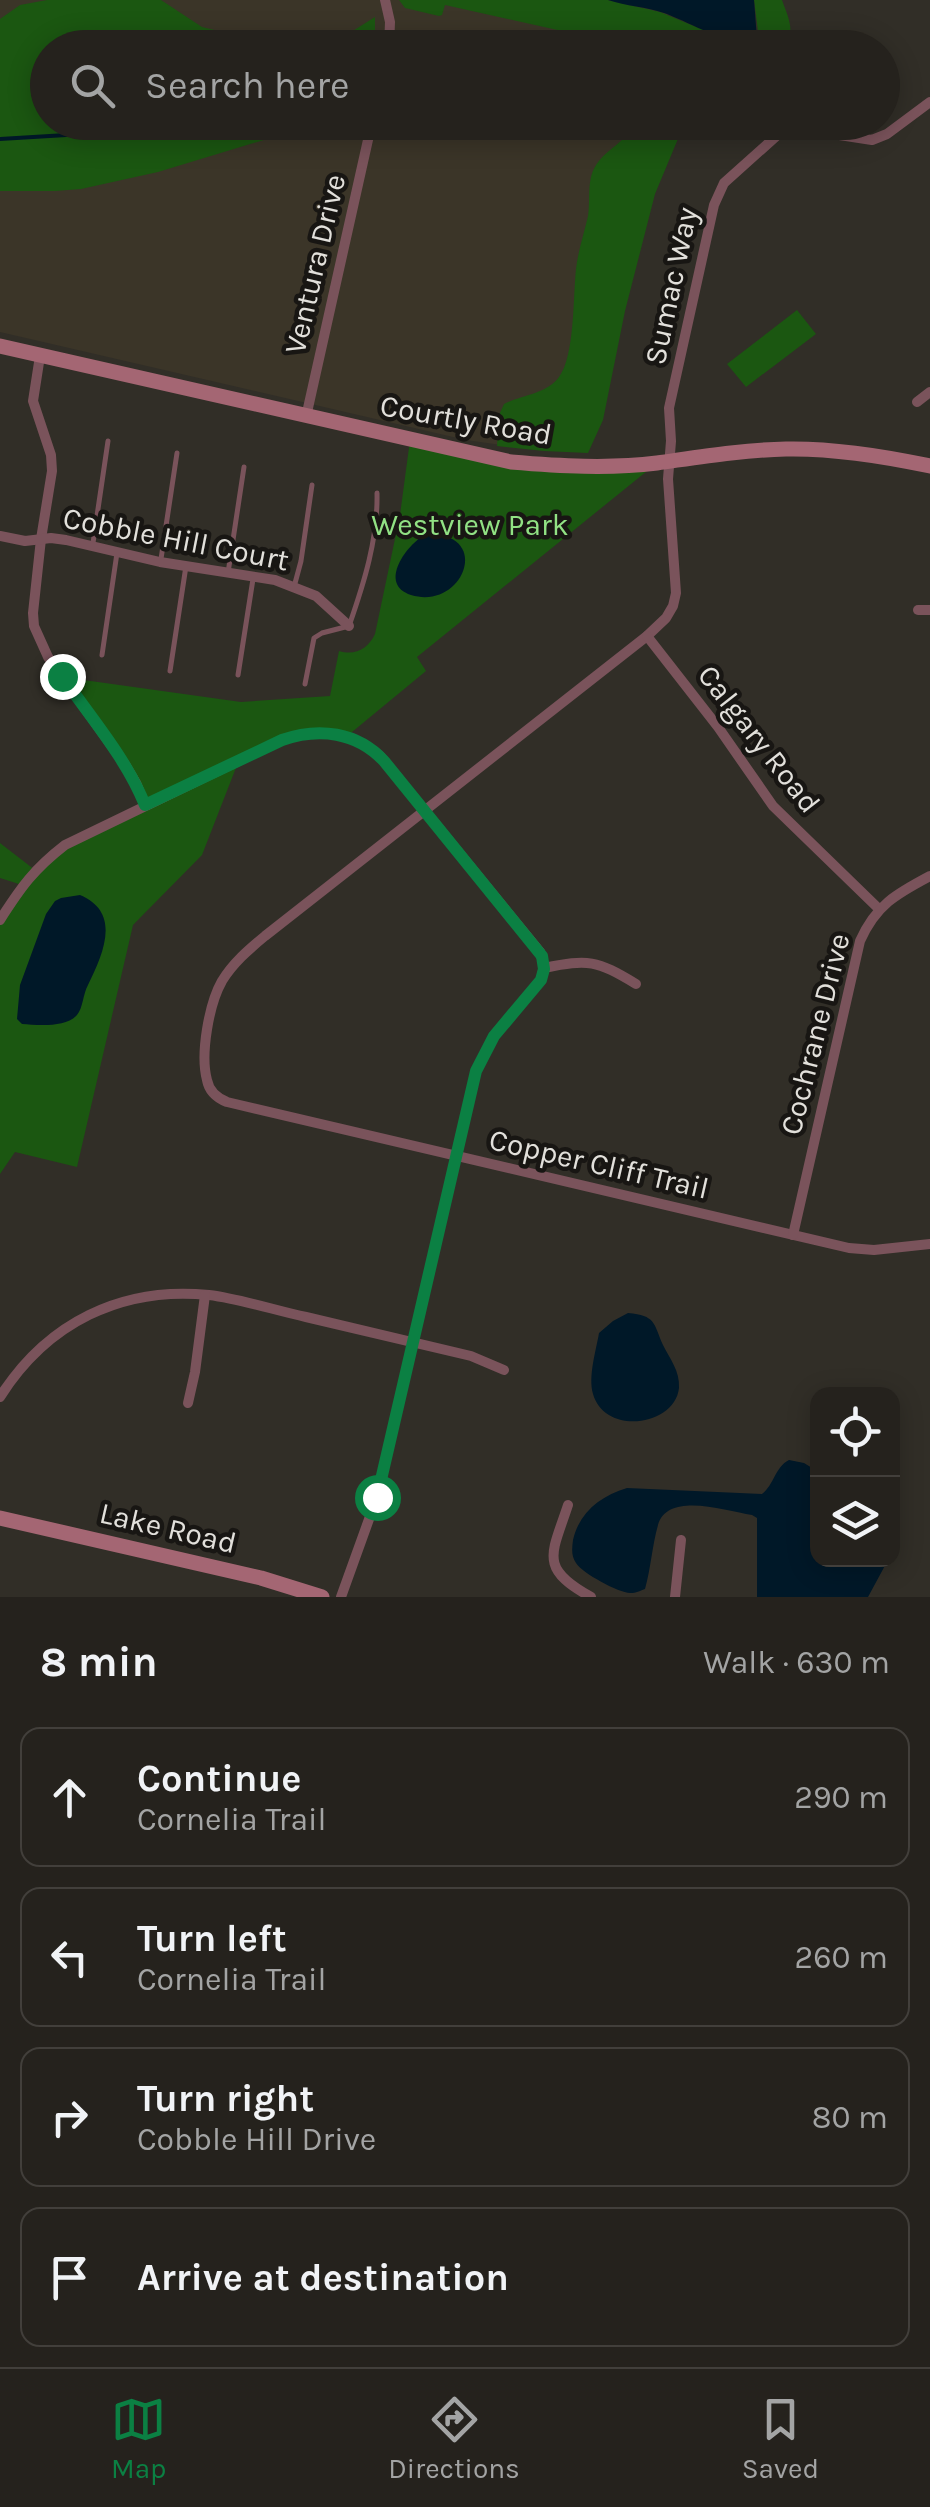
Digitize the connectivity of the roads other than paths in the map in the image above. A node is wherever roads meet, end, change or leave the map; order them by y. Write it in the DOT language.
graph roads {
  1 [pos="386,0"];
  2 [pos="390,30"];
  3 [pos="930,102"];
  4 [pos="900,125"];
  5 [pos="368,140"];
  6 [pos="772,140"];
  7 [pos="0,346"];
  8 [pos="40,356"];
  9 [pos="930,392"];
  10 [pos="917,402"];
  11 [pos="306,417"];
  12 [pos="108,441"];
  13 [pos="177,453"];
  14 [pos="669,461"];
  15 [pos="930,466"];
  16 [pos="244,467"];
  17 [pos="312,485"];
  18 [pos="377,494"];
  19 [pos="0,536"];
  20 [pos="41,539"];
  21 [pos="92,546"];
  22 [pos="116,552"];
  23 [pos="160,562"];
  24 [pos="186,566"];
  25 [pos="228,572"];
  26 [pos="254,576"];
  27 [pos="294,587"];
  28 [pos="348,626"];
  29 [pos="647,636"];
  30 [pos="102,655"];
  31 [pos="170,671"];
  32 [pos="238,675"];
  33 [pos="305,684"];
  34 [pos="145,805"];
  35 [pos="425,810"];
  36 [pos="930,876"];
  37 [pos="880,909"];
  38 [pos="0,920"];
  39 [pos="544,968"];
  40 [pos="636,984"];
  41 [pos="456,1156"];
  42 [pos="793,1235"];
  43 [pos="930,1244"];
  44 [pos="205,1295"];
  45 [pos="413,1342"];
  46 [pos="504,1370"];
  47 [pos="0,1397"];
  48 [pos="188,1403"];
  49 [pos="568,1505"];
  50 [pos="0,1518"];
  51 [pos="680,1540"];
  52 [pos="322,1597"];
  53 [pos="341,1597"];
  54 [pos="591,1597"];
  55 [pos="675,1597"];
  1 -- 2 [label="street"];
  3 -- 4 [label="street, Sumac Way"];
  5 -- 11 [label="street, Ventura Drive"];
  6 -- 14 [label="street, Sumac Way"];
  7 -- 8 [label="street, Courtly Road"];
  8 -- 11 [label="street, Courtly Road"];
  8 -- 20 [label="street"];
  9 -- 10 [label="street"];
  11 -- 14 [label="street, Courtly Road"];
  12 -- 21 [label="lane"];
  13 -- 23 [label="lane"];
  14 -- 15 [label="street, Courtly Road"];
  14 -- 29 [label="street, Copper Cliff Trail"];
  16 -- 25 [label="lane"];
  17 -- 27 [label="lane"];
  18 -- 28 [label="lane"];
  19 -- 20 [label="street, Cobble Hill Court"];
  20 -- 21 [label="street, Cobble Hill Court"];
  20 -- 34 [label="street"];
  21 -- 22 [label="street, Cobble Hill Court"];
  22 -- 23 [label="street, Cobble Hill Court"];
  22 -- 30 [label="lane"];
  23 -- 24 [label="street, Cobble Hill Court"];
  24 -- 25 [label="street, Cobble Hill Court"];
  24 -- 31 [label="lane"];
  25 -- 26 [label="street, Cobble Hill Court"];
  26 -- 27 [label="street, Cobble Hill Court"];
  26 -- 32 [label="lane"];
  27 -- 28 [label="street, Cobble Hill Court"];
  28 -- 33 [label="lane"];
  29 -- 35 [label="street, Copper Cliff Trail"];
  29 -- 37 [label="street, Calgary Road"];
  34 -- 35 [label="street"];
  34 -- 38 [label="street"];
  35 -- 39 [label="street"];
  35 -- 41 [label="street, Copper Cliff Trail"];
  36 -- 37 [label="street, Cochrane Drive"];
  37 -- 42 [label="street, Cochrane Drive"];
  39 -- 40 [label="street"];
  39 -- 41 [label="street"];
  41 -- 42 [label="street, Copper Cliff Trail"];
  41 -- 45 [label="street"];
  42 -- 43 [label="street, Copper Cliff Trail"];
  44 -- 45 [label="street"];
  44 -- 47 [label="street"];
  44 -- 48 [label="street"];
  45 -- 46 [label="street"];
  45 -- 53 [label="street"];
  49 -- 54 [label="street"];
  50 -- 52 [label="street, Lake Road"];
  51 -- 55 [label="street"];
}
